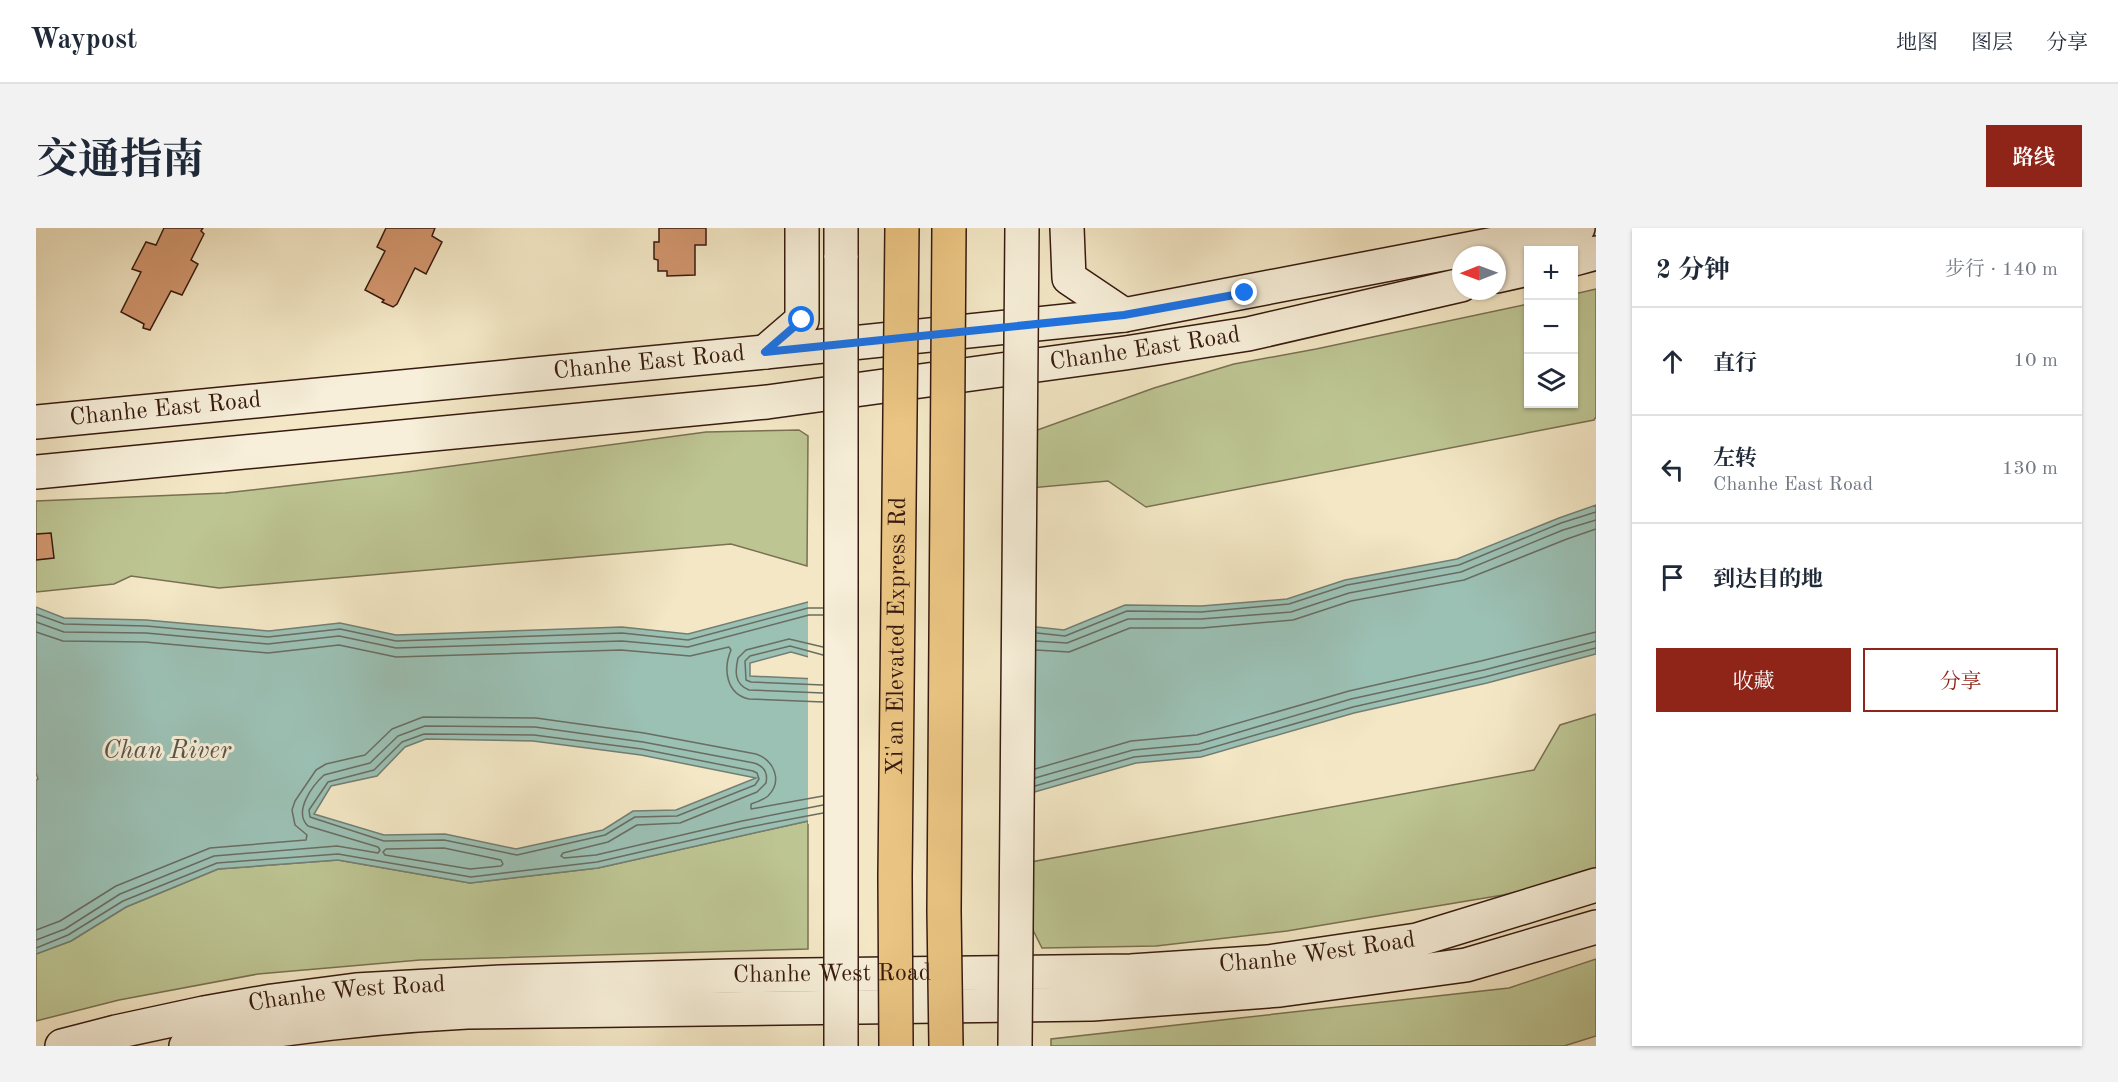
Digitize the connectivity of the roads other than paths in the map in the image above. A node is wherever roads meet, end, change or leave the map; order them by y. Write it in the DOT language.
graph roads {
  1 [pos="802,228"];
  2 [pos="902,228"];
  3 [pos="949,228"];
  4 [pos="1022,228"];
  5 [pos="1067,228"];
  6 [pos="1578,228"];
  7 [pos="841,243"];
  8 [pos="1596,253"];
  9 [pos="1578,257"];
  10 [pos="1524,270"];
  11 [pos="1506,274"];
  12 [pos="1452,287"];
  13 [pos="1124,315"];
  14 [pos="765,352"];
  15 [pos="36,422"];
  16 [pos="36,472"];
  17 [pos="895,877"];
  18 [pos="1596,885"];
  19 [pos="944,910"];
  20 [pos="1596,927"];
  21 [pos="62,1046"];
  22 [pos="186,1046"];
  23 [pos="841,1046"];
  24 [pos="883,1046"];
  25 [pos="896,1046"];
  26 [pos="946,1046"];
  27 [pos="962,1046"];
  28 [pos="1015,1046"];
  1 -- 14 [label="main road"];
  2 -- 17 [label="highway, Xi'an Elevated Express Rd, bridge"];
  3 -- 19 [label="highway, Xi'an Elevated Express Rd, bridge"];
  4 -- 28 [label="main road, bridge"];
  5 -- 13 [label="main road"];
  6 -- 13 [label="main road, Chanhe East Road"];
  7 -- 23 [label="main road, bridge"];
  8 -- 9 [label="main road"];
  10 -- 11 [label="main road"];
  12 -- 16 [label="main road, Chanhe East Road"];
  13 -- 14 [label="main road, Chanhe East Road"];
  14 -- 15 [label="main road, Chanhe East Road"];
  17 -- 24 [label="highway, bridge"];
  17 -- 25 [label="highway, Xi'an Elevated Express Rd, bridge"];
  18 -- 21 [label="main road, Chanhe West Road"];
  19 -- 26 [label="highway, Xi'an Elevated Express Rd, bridge"];
  19 -- 27 [label="highway, bridge"];
  20 -- 22 [label="main road, Chanhe West Road"];
}
